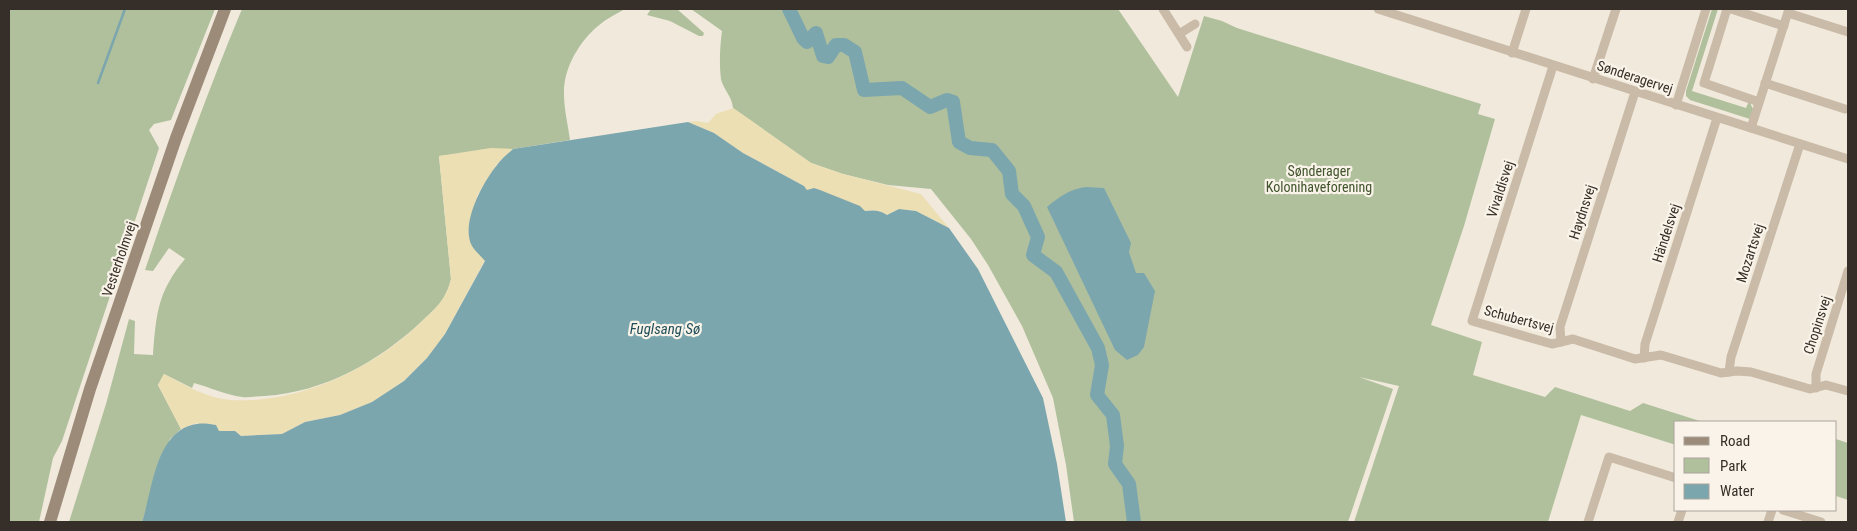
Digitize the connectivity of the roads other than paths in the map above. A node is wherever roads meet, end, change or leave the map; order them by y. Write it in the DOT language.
graph roads {
  1 [pos="225,9"];
  2 [pos="1162,9"];
  3 [pos="1378,9"];
  4 [pos="1526,9"];
  5 [pos="1616,9"];
  6 [pos="1706,9"];
  7 [pos="1729,9"];
  8 [pos="1789,11"];
  9 [pos="1195,24"];
  10 [pos="1784,26"];
  11 [pos="1848,32"];
  12 [pos="1178,34"];
  13 [pos="1187,47"];
  14 [pos="1512,53"];
  15 [pos="1553,66"];
  16 [pos="1593,78"];
  17 [pos="1765,83"];
  18 [pos="1635,92"];
  19 [pos="1759,102"];
  20 [pos="1676,105"];
  21 [pos="1845,109"];
  22 [pos="1717,118"];
  23 [pos="1751,128"];
  24 [pos="1800,144"];
  25 [pos="1848,159"];
  26 [pos="1848,271"];
  27 [pos="1472,321"];
  28 [pos="1561,342"];
  29 [pos="1644,358"];
  30 [pos="1729,372"];
  31 [pos="1816,388"];
  32 [pos="1848,391"];
  33 [pos="1674,477"];
  34 [pos="1786,511"];
  35 [pos="50,522"];
  36 [pos="1588,522"];
  37 [pos="1821,522"];
  1 -- 35 [label="street, Vesterholmvej"];
  2 -- 12 [label="street"];
  3 -- 14 [label="street, Sønderagervej"];
  4 -- 14 [label="street"];
  5 -- 16 [label="street"];
  6 -- 20 [label="street"];
  7 -- 10 [label="street"];
  7 -- 19 [label="street"];
  8 -- 10 [label="street"];
  8 -- 11 [label="street"];
  9 -- 12 [label="street"];
  10 -- 17 [label="street"];
  12 -- 13 [label="street"];
  14 -- 15 [label="street, Sønderagervej"];
  15 -- 16 [label="street, Sønderagervej"];
  15 -- 27 [label="street, Vivaldisvej"];
  16 -- 18 [label="street, Sønderagervej"];
  17 -- 19 [label="street"];
  17 -- 21 [label="street"];
  18 -- 20 [label="street, Sønderagervej"];
  18 -- 28 [label="street, Haydnsvej"];
  19 -- 23 [label="street"];
  20 -- 22 [label="street, Sønderagervej"];
  22 -- 23 [label="street, Sønderagervej"];
  22 -- 29 [label="street, Händelsvej"];
  23 -- 24 [label="street, Sønderagervej"];
  24 -- 25 [label="street, Sønderagervej"];
  24 -- 30 [label="street, Mozartsvej"];
  26 -- 31 [label="street, Chopinsvej"];
  27 -- 28 [label="street, Schubertsvej"];
  28 -- 29 [label="street, Schubertsvej"];
  29 -- 30 [label="street, Schubertsvej"];
  30 -- 31 [label="street, Schubertsvej"];
  31 -- 32 [label="street, Schubertsvej"];
  33 -- 36 [label="street"];
  34 -- 37 [label="street"];
}
